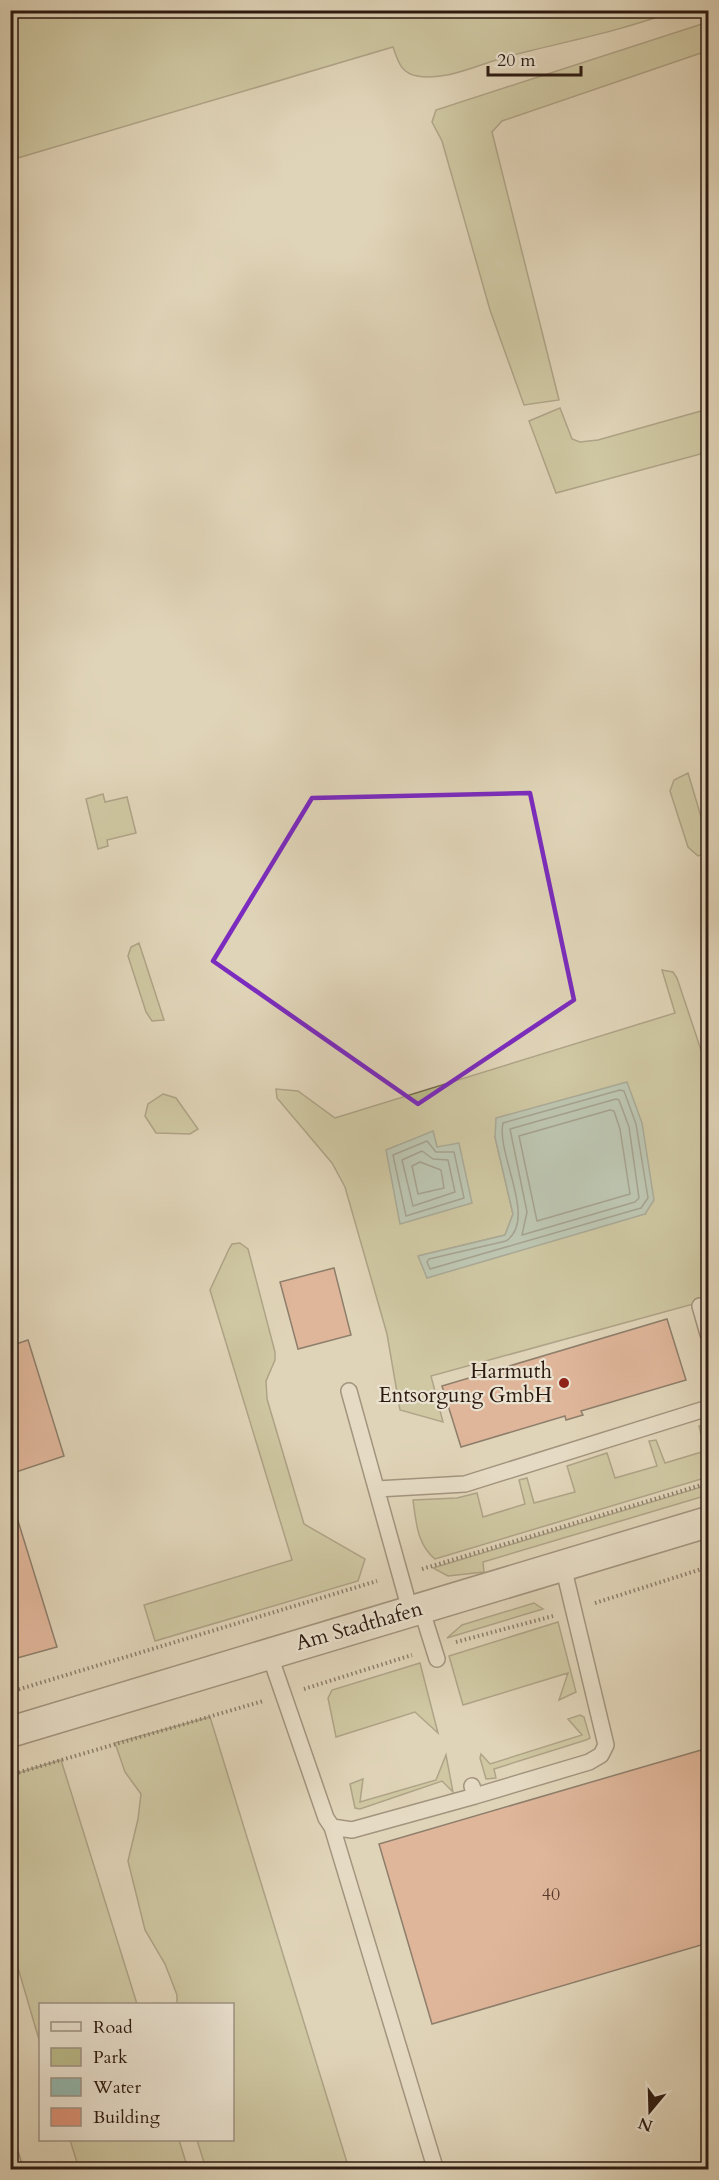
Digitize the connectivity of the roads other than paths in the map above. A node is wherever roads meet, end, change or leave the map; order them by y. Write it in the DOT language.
graph roads {
  1 [pos="700,1306"];
  2 [pos="708,1334"];
  3 [pos="349,1391"];
  4 [pos="708,1408"];
  5 [pos="377,1489"];
  6 [pos="708,1522"];
  7 [pos="562,1566"];
  8 [pos="416,1609"];
  9 [pos="269,1653"];
  10 [pos="435,1654"];
  11 [pos="10,1732"];
  12 [pos="332,1827"];
  13 [pos="10,2153"];
  14 [pos="434,2164"];
  15 [pos="15,2169"];
  1 -- 2 [label="lane"];
  3 -- 5 [label="lane"];
  4 -- 5 [label="lane"];
  5 -- 8 [label="lane"];
  6 -- 7 [label="street, Am Stadthafen"];
  7 -- 8 [label="street, Am Stadthafen"];
  7 -- 12 [label="lane"];
  8 -- 9 [label="street, Am Stadthafen"];
  8 -- 10 [label="lane"];
  9 -- 11 [label="street, Am Stadthafen"];
  9 -- 12 [label="lane"];
  12 -- 14 [label="lane"];
  13 -- 15 [label="lane"];
}
